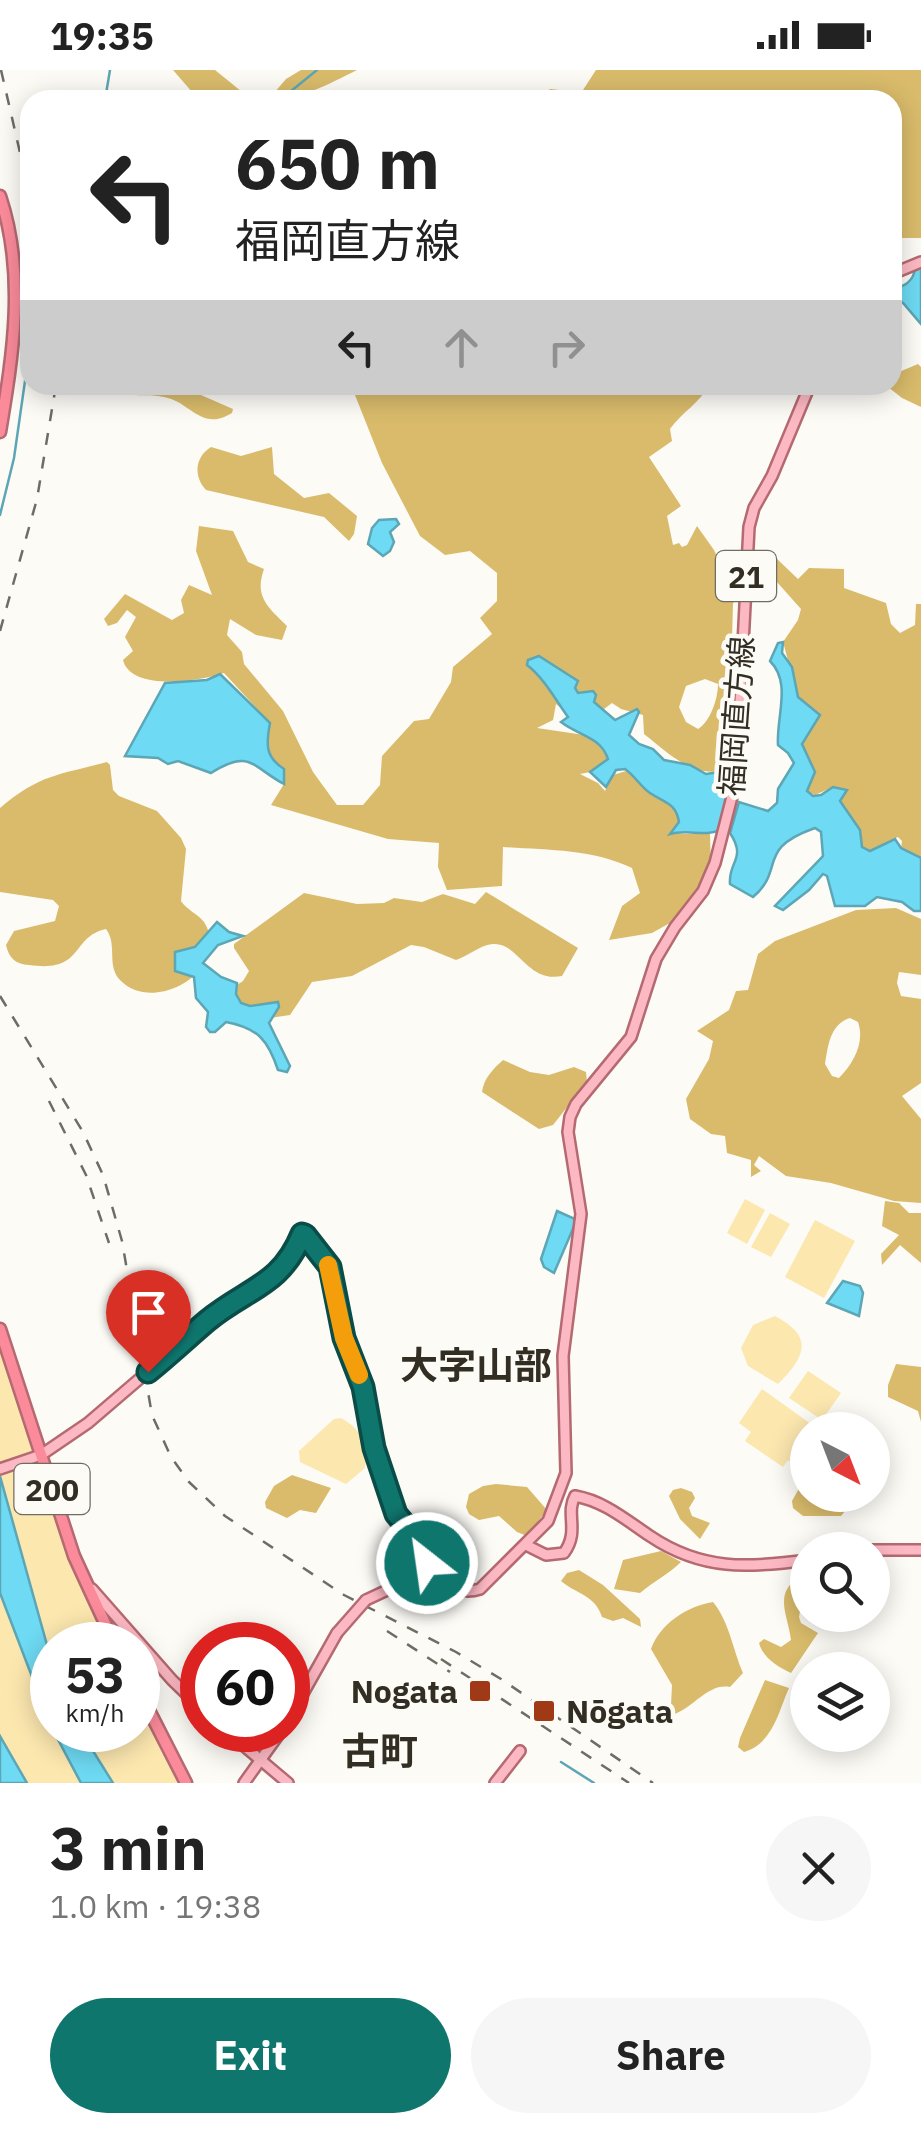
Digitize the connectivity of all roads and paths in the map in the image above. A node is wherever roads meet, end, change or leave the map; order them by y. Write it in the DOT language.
graph roads {
  1 [pos="0,196"];
  2 [pos="806,395"];
  3 [pos="0,432"];
  4 [pos="0,1329"];
  5 [pos="38,1456"];
  6 [pos="0,1469"];
  7 [pos="526,1545"];
  8 [pos="890,1550"];
  9 [pos="921,1550"];
  10 [pos="790,1562"];
  11 [pos="430,1570"];
  12 [pos="86,1585"];
  13 [pos="104,1622"];
  14 [pos="310,1681"];
  15 [pos="180,1685"];
  16 [pos="160,1732"];
  17 [pos="520,1750"];
  18 [pos="250,1752"];
  19 [pos="268,1752"];
  20 [pos="261,1762"];
  21 [pos="186,1783"];
  22 [pos="244,1783"];
  23 [pos="288,1783"];
  24 [pos="495,1783"];
  1 -- 3 [label="highway"];
  2 -- 7 [label="main road, 福岡直方線 / 21"];
  4 -- 5 [label="highway, 200"];
  5 -- 6 [label="main road"];
  5 -- 11 [label="main road"];
  5 -- 12 [label="highway, 200"];
  7 -- 10 [label="main road"];
  7 -- 11 [label="main road, 福岡直方線 / 21"];
  8 -- 9 [label="main road"];
  11 -- 14 [label="main road, bridge"];
  12 -- 13 [label="highway, 200"];
  12 -- 15 [label="main road"];
  16 -- 21 [label="highway"];
  17 -- 24 [label="main road"];
  18 -- 20 [label="main road"];
  19 -- 20 [label="main road"];
  20 -- 22 [label="main road"];
  20 -- 23 [label="main road"];
}
